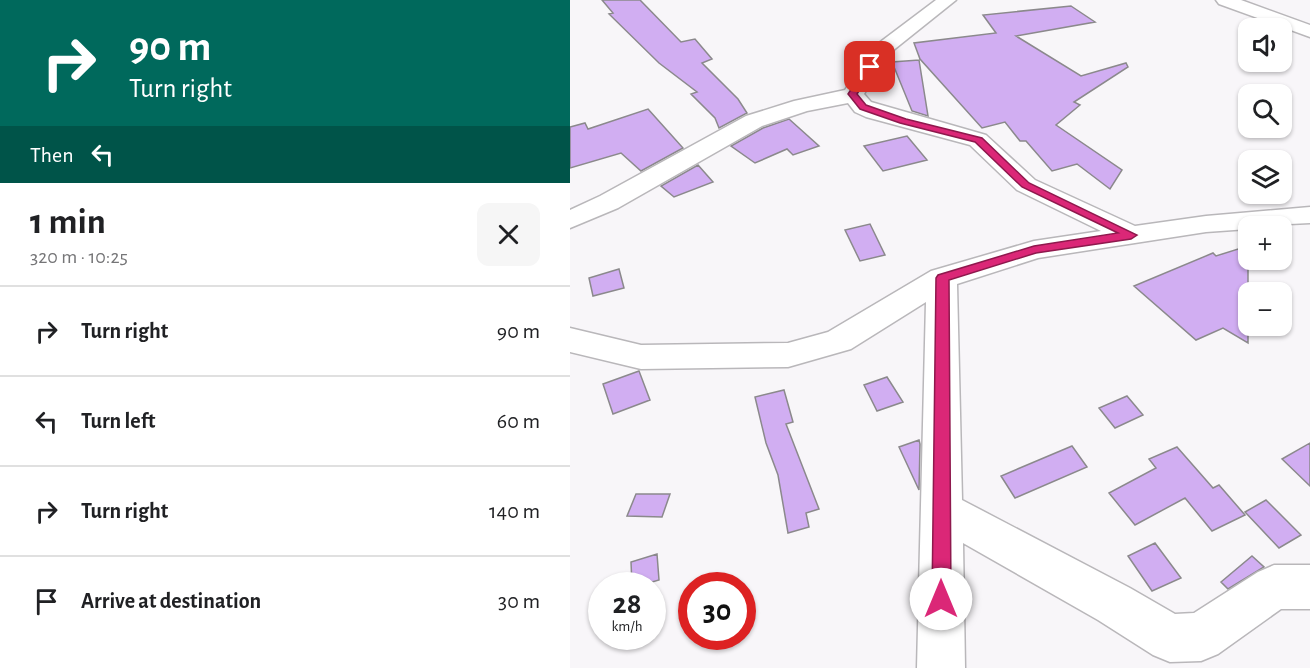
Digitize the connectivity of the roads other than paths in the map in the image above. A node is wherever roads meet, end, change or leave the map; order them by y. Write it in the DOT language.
graph roads {
  1 [pos="947,0"];
  2 [pos="1225,0"];
  3 [pos="1310,31"];
  4 [pos="853,94"];
  5 [pos="1310,215"];
  6 [pos="572,223"];
  7 [pos="1131,235"];
  8 [pos="942,278"];
  9 [pos="570,340"];
  10 [pos="942,510"];
  11 [pos="1310,587"];
  12 [pos="941,668"];
  1 -- 4 [label="street"];
  2 -- 3 [label="street"];
  4 -- 6 [label="street"];
  4 -- 7 [label="street"];
  5 -- 7 [label="street"];
  7 -- 8 [label="street"];
  8 -- 9 [label="street"];
  8 -- 10 [label="street"];
  10 -- 11 [label="street"];
  10 -- 12 [label="street"];
}
